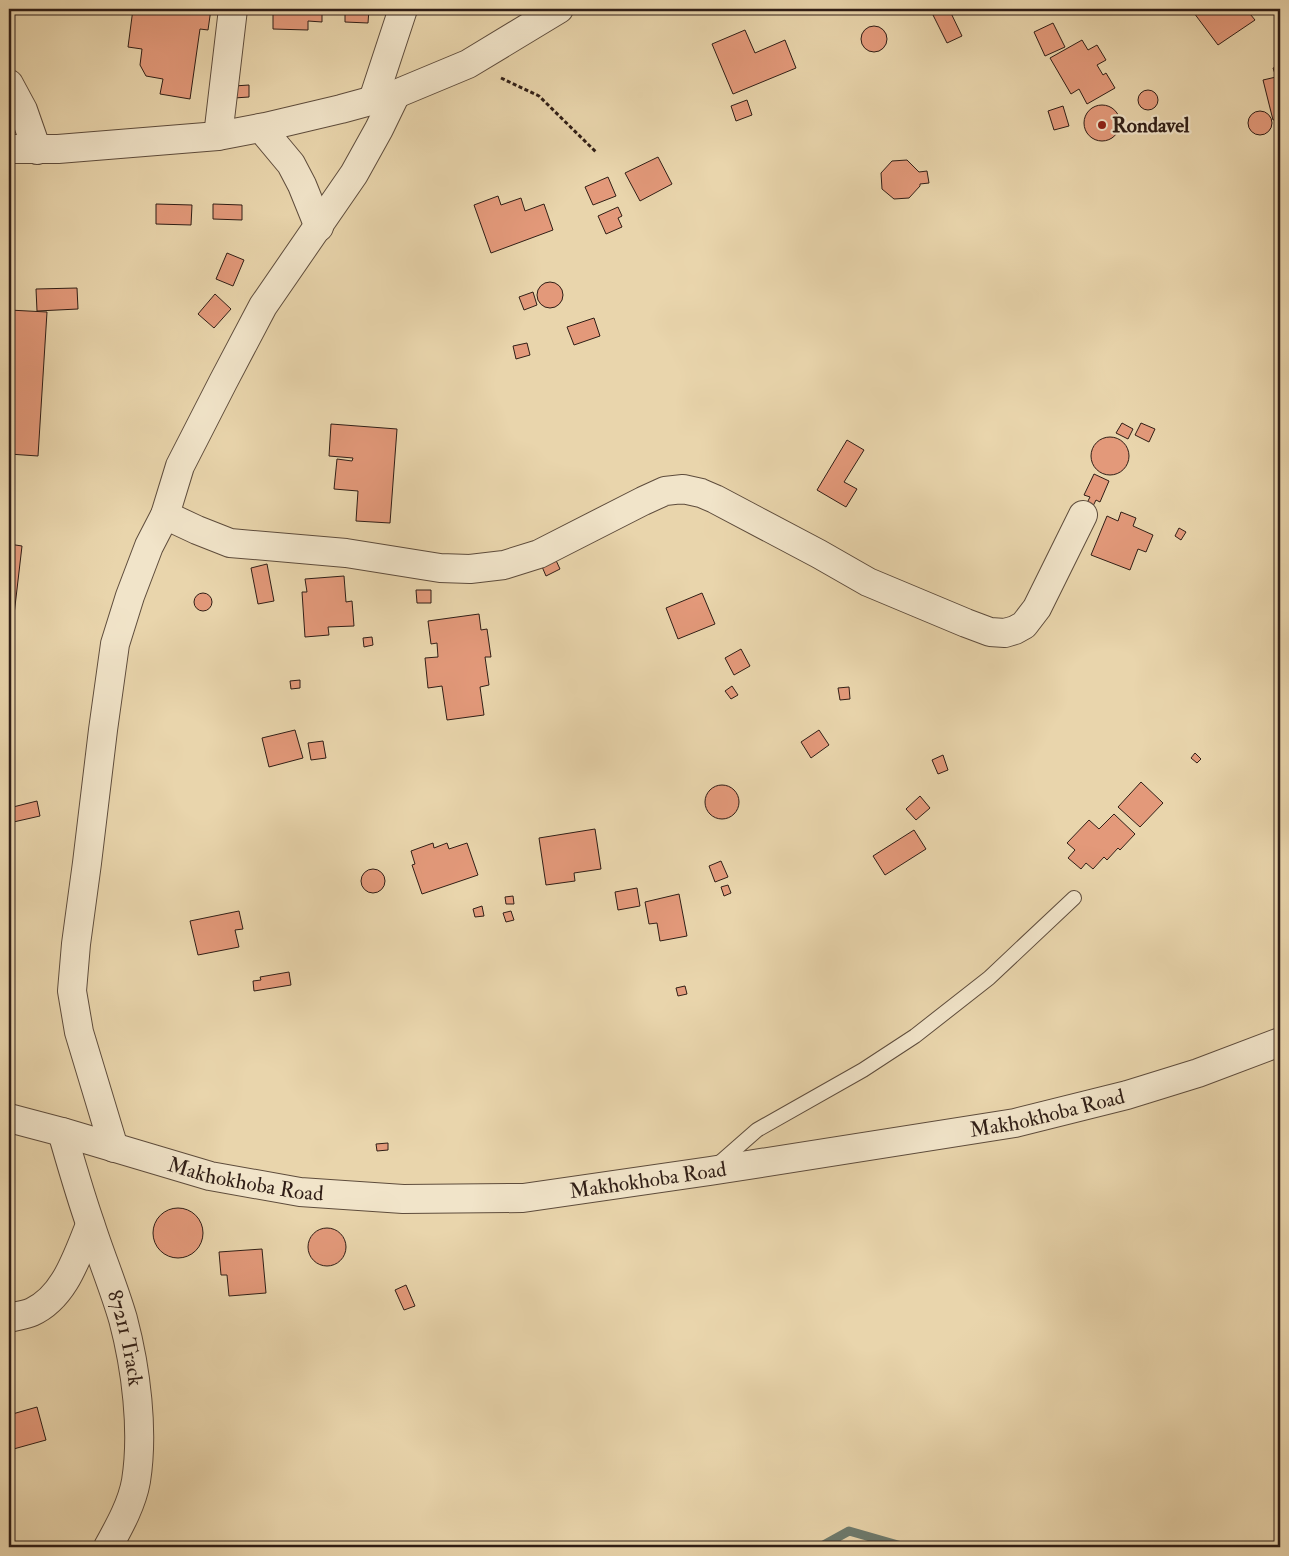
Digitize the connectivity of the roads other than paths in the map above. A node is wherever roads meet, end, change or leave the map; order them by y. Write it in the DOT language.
graph roads {
  1 [pos="233,9"];
  2 [pos="403,9"];
  3 [pos="558,9"];
  4 [pos="9,84"];
  5 [pos="384,97"];
  6 [pos="261,128"];
  7 [pos="218,136"];
  8 [pos="9,149"];
  9 [pos="37,150"];
  10 [pos="319,227"];
  11 [pos="165,515"];
  12 [pos="1083,515"];
  13 [pos="1074,898"];
  14 [pos="1280,1042"];
  15 [pos="9,1118"];
  16 [pos="62,1132"];
  17 [pos="114,1148"];
  18 [pos="710,1171"];
  19 [pos="90,1225"];
  20 [pos="9,1318"];
  21 [pos="108,1547"];
  1 -- 7 [label="street"];
  2 -- 5 [label="street"];
  3 -- 5 [label="street"];
  4 -- 9 [label="street"];
  5 -- 6 [label="street"];
  5 -- 10 [label="street"];
  6 -- 7 [label="street"];
  6 -- 10 [label="street"];
  7 -- 9 [label="street"];
  8 -- 9 [label="street"];
  10 -- 11 [label="street"];
  11 -- 12 [label="street"];
  11 -- 17 [label="street"];
  13 -- 18 [label="lane"];
  14 -- 18 [label="street, Makhokhoba Road"];
  15 -- 16 [label="street, Makhokhoba Road"];
  16 -- 17 [label="street, Makhokhoba Road"];
  16 -- 19 [label="street, 87211 Track"];
  17 -- 18 [label="street, Makhokhoba Road"];
  19 -- 20 [label="street"];
  19 -- 21 [label="street, 87211 Track"];
}
